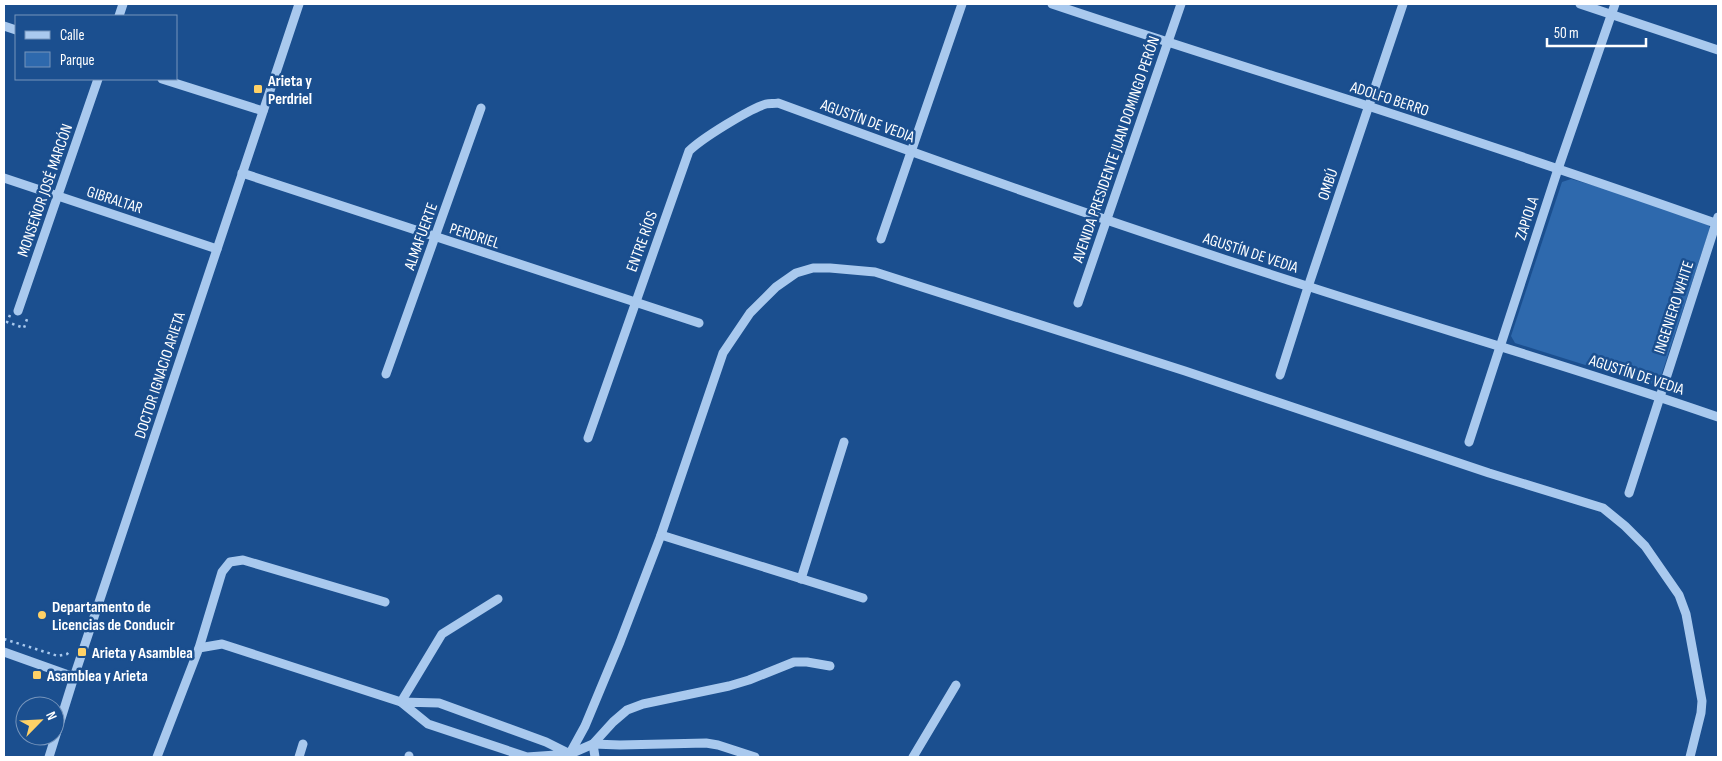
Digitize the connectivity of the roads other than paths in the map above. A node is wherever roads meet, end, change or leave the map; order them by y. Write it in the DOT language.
graph roads {
  1 [pos="298,4"];
  2 [pos="962,4"];
  3 [pos="1052,4"];
  4 [pos="1181,4"];
  5 [pos="1403,4"];
  6 [pos="1580,4"];
  7 [pos="1614,4"];
  8 [pos="1611,14"];
  9 [pos="1168,43"];
  10 [pos="1718,50"];
  11 [pos="98,80"];
  12 [pos="165,80"];
  13 [pos="778,103"];
  14 [pos="1369,106"];
  15 [pos="481,108"];
  16 [pos="263,111"];
  17 [pos="911,152"];
  18 [pos="1558,169"];
  19 [pos="242,173"];
  20 [pos="4,178"];
  21 [pos="58,196"];
  22 [pos="1106,219"];
  23 [pos="1718,221"];
  24 [pos="436,238"];
  25 [pos="881,239"];
  26 [pos="217,249"];
  27 [pos="1308,286"];
  28 [pos="634,303"];
  29 [pos="1078,303"];
  30 [pos="14,312"];
  31 [pos="699,323"];
  32 [pos="1500,347"];
  33 [pos="386,374"];
  34 [pos="1280,375"];
  35 [pos="1660,396"];
  36 [pos="1718,416"];
  37 [pos="588,438"];
  38 [pos="844,442"];
  39 [pos="1469,442"];
  40 [pos="1629,493"];
  41 [pos="661,535"];
  42 [pos="801,579"];
  43 [pos="863,598"];
  44 [pos="498,600"];
  45 [pos="385,602"];
  46 [pos="199,648"];
  47 [pos="4,652"];
  48 [pos="830,666"];
  49 [pos="74,677"];
  50 [pos="956,685"];
  51 [pos="401,702"];
  52 [pos="303,744"];
  53 [pos="593,744"];
  54 [pos="569,756"];
  55 [pos="49,757"];
  56 [pos="157,757"];
  57 [pos="299,757"];
  58 [pos="596,757"];
  59 [pos="755,757"];
  60 [pos="913,757"];
  61 [pos="1690,757"];
  1 -- 16 [label="street, DOCTOR IGNACIO ARIETA"];
  2 -- 17 [label="street"];
  3 -- 9 [label="street, ADOLFO BERRO"];
  4 -- 9 [label="street, AVENIDA PRESIDENTE JUAN DOMINGO PERÓN"];
  5 -- 14 [label="street, OMBÚ"];
  6 -- 8 [label="street"];
  7 -- 8 [label="street, ZAPIOLA"];
  8 -- 10 [label="street"];
  8 -- 18 [label="street, ZAPIOLA"];
  9 -- 14 [label="street, ADOLFO BERRO"];
  9 -- 22 [label="street, AVENIDA PRESIDENTE JUAN DOMINGO PERÓN"];
  11 -- 21 [label="street, MONSEÑOR JOSÉ MARCÓN"];
  12 -- 16 [label="street"];
  13 -- 17 [label="street, AGUSTÍN DE VEDIA"];
  13 -- 28 [label="street, ENTRE RÍOS"];
  14 -- 18 [label="street, ADOLFO BERRO"];
  14 -- 27 [label="street, OMBÚ"];
  15 -- 24 [label="street, ALMAFUERTE"];
  16 -- 19 [label="street, DOCTOR IGNACIO ARIETA"];
  17 -- 22 [label="street, AGUSTÍN DE VEDIA"];
  17 -- 25 [label="street"];
  18 -- 23 [label="street, ADOLFO BERRO"];
  18 -- 32 [label="street, ZAPIOLA"];
  19 -- 24 [label="street, PERDRIEL"];
  19 -- 26 [label="street, DOCTOR IGNACIO ARIETA"];
  20 -- 21 [label="street, GIBRALTAR"];
  21 -- 26 [label="street, GIBRALTAR"];
  21 -- 30 [label="street, MONSEÑOR JOSÉ MARCÓN"];
  22 -- 27 [label="street, AGUSTÍN DE VEDIA"];
  22 -- 29 [label="street, AVENIDA PRESIDENTE JUAN DOMINGO PERÓN"];
  23 -- 35 [label="street, INGENIERO WHITE"];
  24 -- 28 [label="street, PERDRIEL"];
  24 -- 33 [label="street, ALMAFUERTE"];
  26 -- 49 [label="street, DOCTOR IGNACIO ARIETA"];
  27 -- 32 [label="street, AGUSTÍN DE VEDIA"];
  27 -- 34 [label="street, OMBÚ"];
  28 -- 31 [label="street, PERDRIEL"];
  28 -- 37 [label="street, ENTRE RÍOS"];
  32 -- 35 [label="street, AGUSTÍN DE VEDIA"];
  32 -- 39 [label="street, ZAPIOLA"];
  35 -- 36 [label="street, AGUSTÍN DE VEDIA"];
  35 -- 40 [label="street, INGENIERO WHITE"];
  38 -- 42 [label="street"];
  41 -- 42 [label="street"];
  41 -- 54 [label="street"];
  41 -- 61 [label="street"];
  42 -- 43 [label="street"];
  44 -- 51 [label="street"];
  45 -- 46 [label="street"];
  46 -- 51 [label="street"];
  46 -- 56 [label="street"];
  47 -- 49 [label="street"];
  48 -- 53 [label="street"];
  49 -- 55 [label="street, DOCTOR IGNACIO ARIETA"];
  50 -- 60 [label="street"];
  51 -- 54 [label="street"];
  51 -- 54 [label="street"];
  52 -- 57 [label="street"];
  53 -- 54 [label="street"];
  53 -- 58 [label="street"];
  53 -- 59 [label="street"];
}
